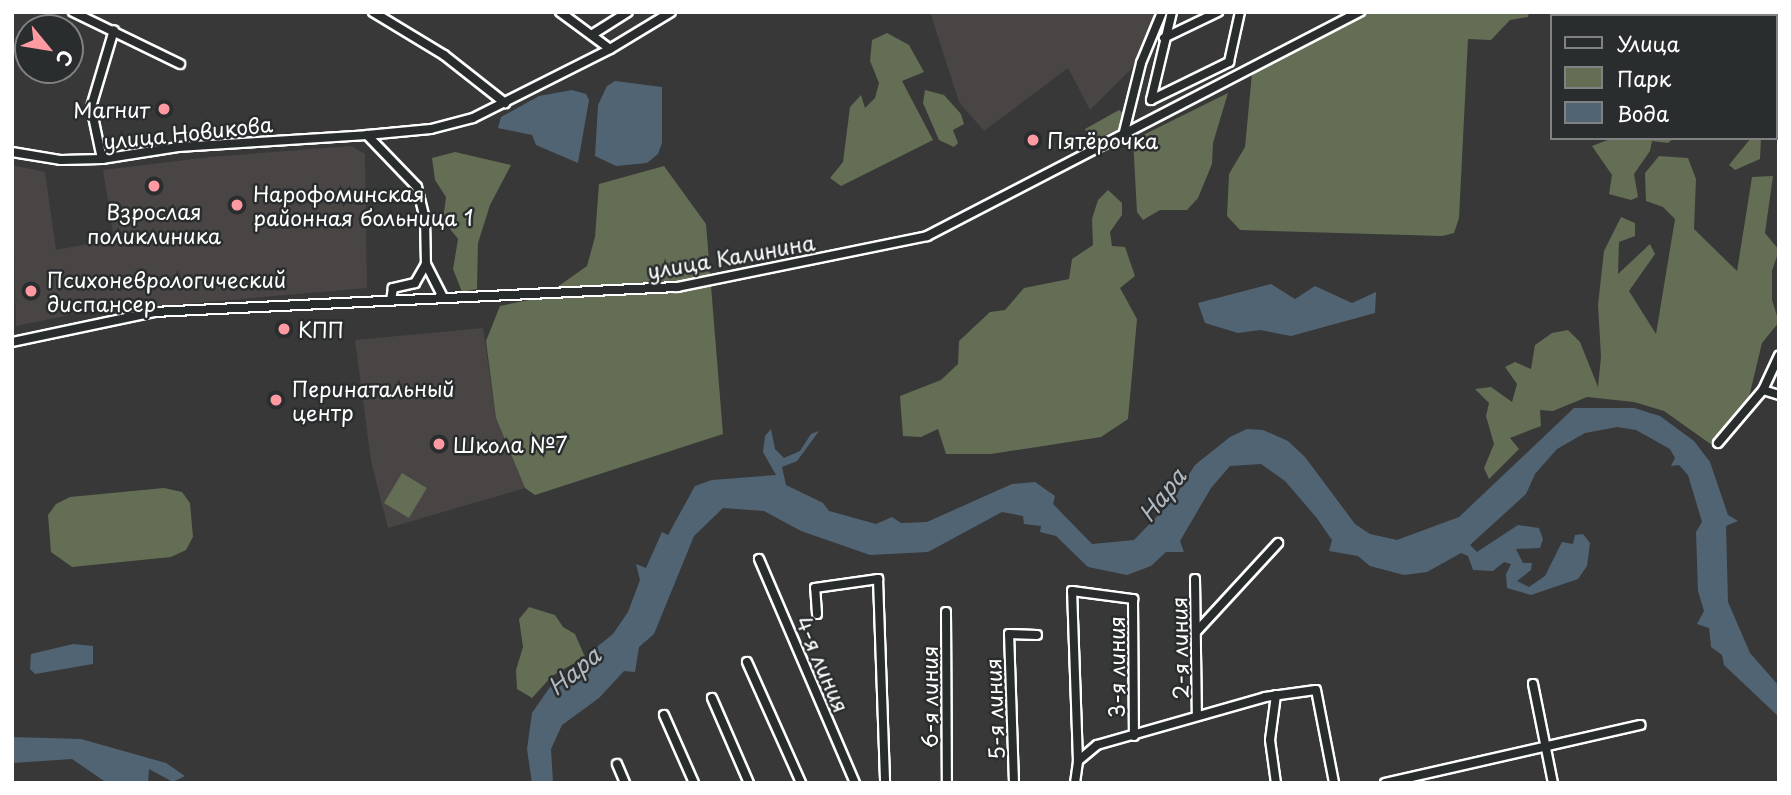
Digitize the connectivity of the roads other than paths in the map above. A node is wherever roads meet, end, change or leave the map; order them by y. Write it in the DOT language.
graph roads {
  1 [pos="73,12"];
  2 [pos="373,12"];
  3 [pos="628,12"];
  4 [pos="671,12"];
  5 [pos="1162,12"];
  6 [pos="1172,12"];
  7 [pos="1218,12"];
  8 [pos="1240,12"];
  9 [pos="1360,12"];
  10 [pos="564,13"];
  11 [pos="114,30"];
  12 [pos="593,34"];
  13 [pos="1163,41"];
  14 [pos="1146,46"];
  15 [pos="610,49"];
  16 [pos="180,64"];
  17 [pos="505,103"];
  18 [pos="367,135"];
  19 [pos="1122,136"];
  20 [pos="12,152"];
  21 [pos="102,159"];
  22 [pos="426,264"];
  23 [pos="415,282"];
  24 [pos="438,283"];
  25 [pos="443,298"];
  26 [pos="391,301"];
  27 [pos="12,342"];
  28 [pos="1779,356"];
  29 [pos="1763,390"];
  30 [pos="1779,395"];
  31 [pos="1718,443"];
  32 [pos="1278,543"];
  33 [pos="760,559"];
  34 [pos="1195,579"];
  35 [pos="946,612"];
  36 [pos="817,614"];
  37 [pos="1196,632"];
  38 [pos="1037,635"];
  39 [pos="747,662"];
  40 [pos="1533,684"];
  41 [pos="1276,695"];
  42 [pos="712,698"];
  43 [pos="664,715"];
  44 [pos="1197,716"];
  45 [pos="1640,724"];
  46 [pos="1134,736"];
  47 [pos="1545,745"];
  48 [pos="1078,761"];
  49 [pos="617,764"];
  50 [pos="625,783"];
  51 [pos="694,783"];
  52 [pos="750,783"];
  53 [pos="801,783"];
  54 [pos="855,783"];
  55 [pos="885,783"];
  56 [pos="947,783"];
  57 [pos="1014,783"];
  58 [pos="1075,783"];
  59 [pos="1276,783"];
  60 [pos="1334,783"];
  61 [pos="1385,783"];
  62 [pos="1553,783"];
  1 -- 11 [label="street"];
  2 -- 17 [label="street"];
  3 -- 12 [label="street"];
  4 -- 15 [label="street, улица Новикова"];
  5 -- 14 [label="street"];
  6 -- 13 [label="street"];
  7 -- 13 [label="street"];
  8 -- 13 [label="street"];
  9 -- 19 [label="street, улица Калинина"];
  10 -- 12 [label="street"];
  11 -- 16 [label="street"];
  11 -- 21 [label="street"];
  12 -- 15 [label="street"];
  13 -- 14 [label="street"];
  14 -- 19 [label="street"];
  15 -- 17 [label="street, улица Новикова"];
  17 -- 18 [label="street, улица Новикова"];
  18 -- 21 [label="street, улица Новикова"];
  18 -- 22 [label="street"];
  19 -- 25 [label="street, улица Калинина"];
  20 -- 21 [label="street, улица Новикова"];
  22 -- 23 [label="street"];
  22 -- 24 [label="street"];
  23 -- 24 [label="street"];
  23 -- 26 [label="street"];
  24 -- 25 [label="street"];
  25 -- 26 [label="street, улица Калинина"];
  26 -- 27 [label="street, улица Калинина"];
  28 -- 29 [label="street"];
  29 -- 30 [label="street"];
  29 -- 31 [label="street"];
  32 -- 37 [label="street"];
  33 -- 54 [label="street, 4-я линия"];
  34 -- 37 [label="street, 2-я линия"];
  35 -- 56 [label="street, 6-я линия"];
  36 -- 55 [label="street"];
  37 -- 44 [label="street, 2-я линия"];
  38 -- 57 [label="street, 5-я линия"];
  39 -- 53 [label="street"];
  40 -- 47 [label="street"];
  41 -- 44 [label="street"];
  41 -- 59 [label="street"];
  41 -- 60 [label="street"];
  42 -- 52 [label="street"];
  43 -- 51 [label="street"];
  44 -- 46 [label="street"];
  45 -- 47 [label="street"];
  46 -- 48 [label="street"];
  46 -- 48 [label="street, 3-я линия"];
  47 -- 61 [label="street"];
  47 -- 62 [label="street"];
  48 -- 58 [label="street"];
  49 -- 50 [label="street"];
}
